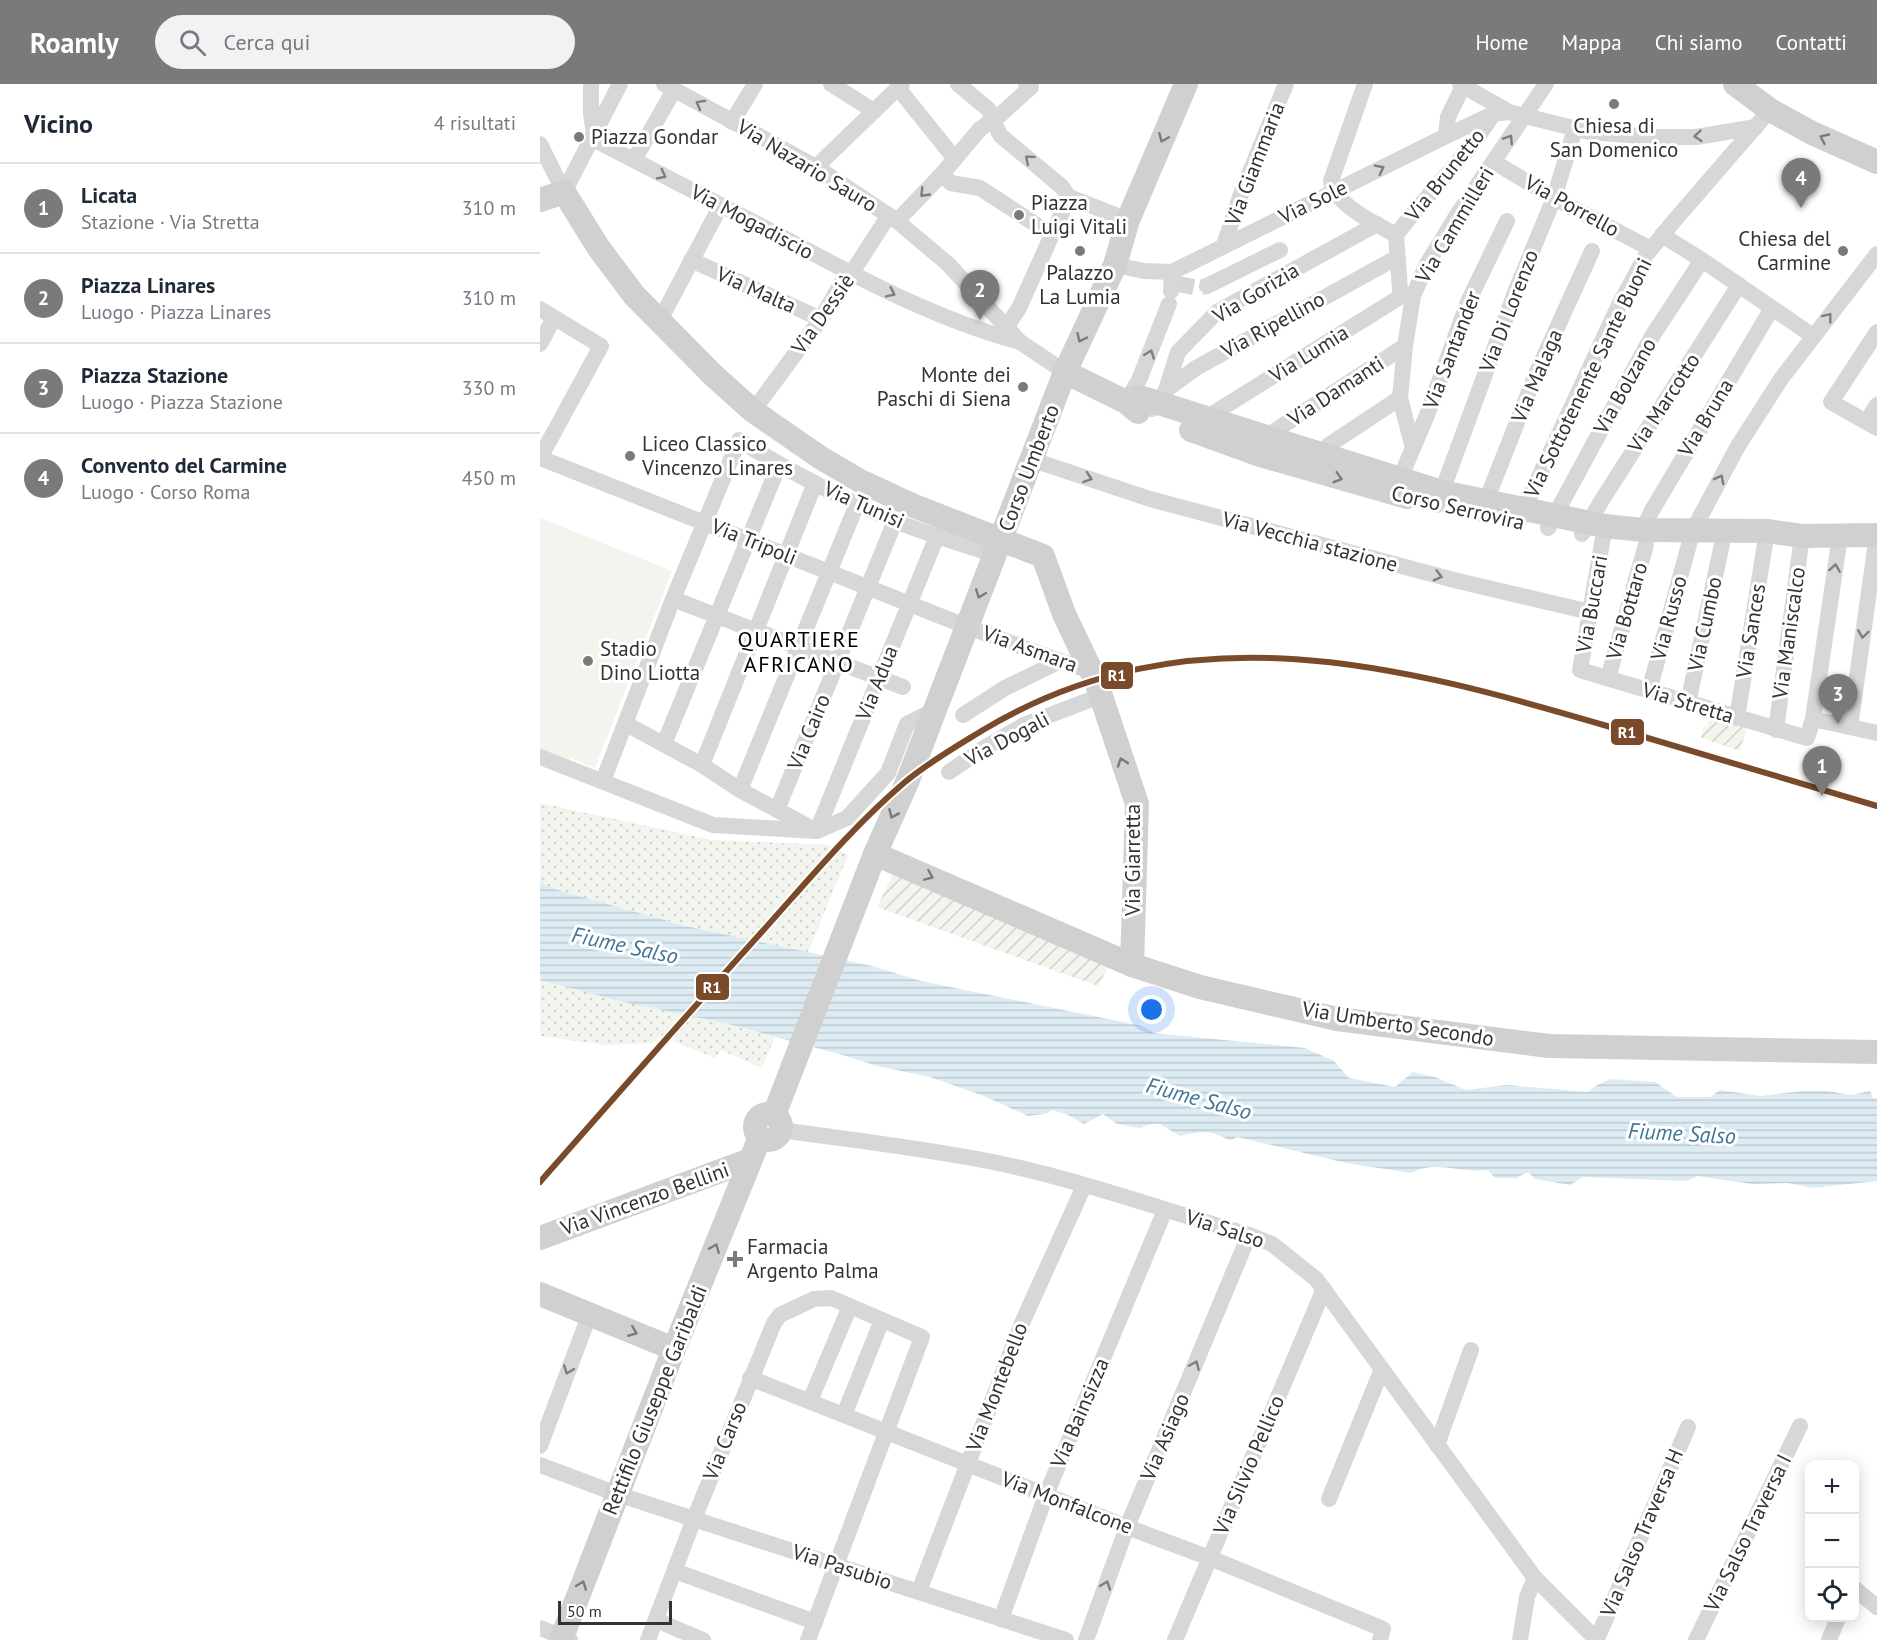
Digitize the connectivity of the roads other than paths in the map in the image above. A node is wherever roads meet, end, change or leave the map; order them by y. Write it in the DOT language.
graph roads {
  1 [pos="591,84"];
  2 [pos="620,84"];
  3 [pos="754,84"];
  4 [pos="831,84"];
  5 [pos="958,84"];
  6 [pos="1286,84"];
  7 [pos="1365,84"];
  8 [pos="1462,84"];
  9 [pos="1546,84"];
  10 [pos="1735,84"];
  11 [pos="1028,85"];
  12 [pos="1184,85"];
  13 [pos="900,86"];
  14 [pos="669,87"];
  15 [pos="874,111"];
  16 [pos="1508,114"];
  17 [pos="1763,118"];
  18 [pos="992,120"];
  19 [pos="732,122"];
  20 [pos="1575,129"];
  21 [pos="593,135"];
  22 [pos="1446,136"];
  23 [pos="540,144"];
  24 [pos="955,159"];
  25 [pos="634,160"];
  26 [pos="1494,162"];
  27 [pos="1877,162"];
  28 [pos="816,167"];
  29 [pos="942,174"];
  30 [pos="564,192"];
  31 [pos="1335,192"];
  32 [pos="1069,196"];
  33 [pos="1554,198"];
  34 [pos="540,200"];
  35 [pos="721,205"];
  36 [pos="893,218"];
  37 [pos="1128,220"];
  38 [pos="1507,221"];
  39 [pos="1377,224"];
  40 [pos="1396,235"];
  41 [pos="1662,235"];
  42 [pos="1052,236"];
  43 [pos="1224,245"];
  44 [pos="1651,249"];
  45 [pos="1280,250"];
  46 [pos="1592,251"];
  47 [pos="1396,258"];
  48 [pos="691,260"];
  49 [pos="1702,260"];
  50 [pos="1874,262"];
  51 [pos="1115,265"];
  52 [pos="851,274"];
  53 [pos="1739,285"];
  54 [pos="1207,286"];
  55 [pos="1172,287"];
  56 [pos="1408,295"];
  57 [pos="1773,308"];
  58 [pos="547,314"];
  59 [pos="821,319"];
  60 [pos="659,322"];
  61 [pos="1007,326"];
  62 [pos="1877,332"];
  63 [pos="1813,336"];
  64 [pos="1020,342"];
  65 [pos="540,344"];
  66 [pos="1405,346"];
  67 [pos="1065,372"];
  68 [pos="1400,398"];
  69 [pos="1149,402"];
  70 [pos="1877,405"];
  71 [pos="753,411"];
  72 [pos="1872,424"];
  73 [pos="1204,426"];
  74 [pos="1264,446"];
  75 [pos="1413,448"];
  76 [pos="540,458"];
  77 [pos="1033,460"];
  78 [pos="1316,462"];
  79 [pos="779,465"];
  80 [pos="815,483"];
  81 [pos="1396,486"];
  82 [pos="1439,498"];
  83 [pos="856,504"];
  84 [pos="1484,508"];
  85 [pos="1521,515"];
  86 [pos="895,521"];
  87 [pos="1552,522"];
  88 [pos="705,523"];
  89 [pos="1595,530"];
  90 [pos="1877,535"];
  91 [pos="937,536"];
  92 [pos="1802,536"];
  93 [pos="1840,536"];
  94 [pos="1691,537"];
  95 [pos="1766,537"];
  96 [pos="1644,538"];
  97 [pos="748,540"];
  98 [pos="1722,544"];
  99 [pos="998,547"];
  100 [pos="787,555"];
  101 [pos="828,572"];
  102 [pos="867,587"];
  103 [pos="673,599"];
  104 [pos="909,603"];
  105 [pos="1590,612"];
  106 [pos="717,615"];
  107 [pos="968,627"];
  108 [pos="756,630"];
  109 [pos="798,646"];
  110 [pos="838,661"];
  111 [pos="1060,661"];
  112 [pos="1580,670"];
  113 [pos="1092,671"];
  114 [pos="880,677"];
  115 [pos="1608,678"];
  116 [pos="903,687"];
  117 [pos="1649,691"];
  118 [pos="1100,696"];
  119 [pos="1688,703"];
  120 [pos="935,710"];
  121 [pos="963,715"];
  122 [pos="1737,718"];
  123 [pos="1813,719"];
  124 [pos="627,724"];
  125 [pos="1850,727"];
  126 [pos="1776,730"];
  127 [pos="1877,733"];
  128 [pos="664,744"];
  129 [pos="540,757"];
  130 [pos="702,765"];
  131 [pos="949,772"];
  132 [pos="603,781"];
  133 [pos="740,790"];
  134 [pos="777,810"];
  135 [pos="817,831"];
  136 [pos="874,854"];
  137 [pos="1132,965"];
  138 [pos="1877,1052"];
  139 [pos="782,1090"];
  140 [pos="772,1127"];
  141 [pos="750,1160"];
  142 [pos="1084,1186"];
  143 [pos="1165,1210"];
  144 [pos="1249,1235"];
  145 [pos="540,1238"];
  146 [pos="1324,1290"];
  147 [pos="540,1294"];
  148 [pos="850,1306"];
  149 [pos="589,1316"];
  150 [pos="882,1320"];
  151 [pos="675,1349"];
  152 [pos="1471,1350"];
  153 [pos="1382,1369"];
  154 [pos="750,1378"];
  155 [pos="810,1401"];
  156 [pos="844,1414"];
  157 [pos="1800,1426"];
  158 [pos="1688,1427"];
  159 [pos="886,1431"];
  160 [pos="1437,1445"];
  161 [pos="540,1446"];
  162 [pos="968,1464"];
  163 [pos="540,1465"];
  164 [pos="617,1494"];
  165 [pos="1047,1495"];
  166 [pos="1329,1499"];
  167 [pos="694,1519"];
  168 [pos="1127,1527"];
  169 [pos="1210,1557"];
  170 [pos="836,1565"];
  171 [pos="675,1571"];
  172 [pos="1535,1578"];
  173 [pos="919,1592"];
  174 [pos="1859,1592"];
  175 [pos="1877,1607"];
  176 [pos="1001,1619"];
  177 [pos="656,1620"];
  178 [pos="815,1622"];
  179 [pos="1837,1622"];
  180 [pos="540,1628"];
  181 [pos="1382,1635"];
  182 [pos="564,1639"];
  183 [pos="1060,1639"];
  184 [pos="648,1640"];
  185 [pos="703,1640"];
  186 [pos="808,1640"];
  187 [pos="1086,1640"];
  188 [pos="1175,1640"];
  189 [pos="1520,1640"];
  190 [pos="1597,1640"];
  191 [pos="1696,1640"];
  192 [pos="1829,1640"];
  1 -- 21 [label="street"];
  2 -- 21 [label="street"];
  3 -- 19 [label="street"];
  4 -- 15 [label="street"];
  5 -- 18 [label="street"];
  6 -- 43 [label="street, Via Giammaria"];
  7 -- 31 [label="street"];
  8 -- 16 [label="street"];
  8 -- 22 [label="street"];
  9 -- 16 [label="street"];
  10 -- 17 [label="main road"];
  11 -- 18 [label="street, Via Dessiè"];
  12 -- 37 [label="main road, Corso Umberto, one-way"];
  13 -- 15 [label="street"];
  13 -- 24 [label="street"];
  19 -- 14 [label="street, Via Nazario Sauro, one-way"];
  14 -- 25 [label="street"];
  15 -- 28 [label="street"];
  16 -- 20 [label="street"];
  16 -- 22 [label="street, Via Sole"];
  26 -- 16 [label="street, Via Cammilleri, one-way"];
  16 -- 40 [label="street, Via Brunetto"];
  17 -- 20 [label="street, one-way"];
  27 -- 17 [label="main road, one-way"];
  17 -- 41 [label="street, Via Sottotenente Sante Buoni"];
  18 -- 24 [label="street, Via Dessiè"];
  32 -- 18 [label="street, one-way"];
  19 -- 28 [label="street, Via Nazario Sauro"];
  20 -- 33 [label="street, Via Di Lorenzo"];
  21 -- 25 [label="street, Via Mogadiscio"];
  21 -- 30 [label="street"];
  31 -- 22 [label="street, Via Sole, one-way"];
  23 -- 30 [label="street"];
  24 -- 29 [label="street, Via Dessiè"];
  25 -- 35 [label="street, Via Mogadiscio, one-way"];
  26 -- 33 [label="street, Via Porrello"];
  26 -- 56 [label="street, Via Cammilleri"];
  28 -- 36 [label="street, Via Nazario Sauro"];
  29 -- 36 [label="street, Via Dessiè, one-way"];
  29 -- 42 [label="street"];
  30 -- 34 [label="main road"];
  30 -- 60 [label="main road"];
  31 -- 39 [label="street"];
  31 -- 43 [label="street, Via Sole"];
  32 -- 37 [label="street"];
  32 -- 42 [label="street"];
  33 -- 44 [label="street, Via Porrello"];
  33 -- 82 [label="street, Via Di Lorenzo"];
  35 -- 48 [label="street"];
  35 -- 52 [label="street, Via Mogadiscio"];
  36 -- 52 [label="street, Via Dessiè"];
  36 -- 61 [label="street, Via Nazario Sauro"];
  37 -- 51 [label="main road, Corso Umberto"];
  38 -- 75 [label="street, Via Santander"];
  39 -- 40 [label="street"];
  39 -- 69 [label="street, Via Gorizia"];
  40 -- 47 [label="street"];
  41 -- 44 [label="street, Via Sottotenente Sante Buoni"];
  41 -- 49 [label="street"];
  42 -- 61 [label="street"];
  43 -- 55 [label="street, Via Sole"];
  44 -- 85 [label="street, Via Sottotenente Sante Buoni"];
  45 -- 54 [label="street"];
  46 -- 84 [label="street, Via Malaga"];
  47 -- 56 [label="street"];
  47 -- 69 [label="street, Via Ripellino"];
  48 -- 59 [label="street, Via Malta"];
  48 -- 60 [label="street"];
  49 -- 53 [label="street"];
  49 -- 87 [label="street, Via Bolzano"];
  63 -- 50 [label="street, Via Russo, one-way"];
  51 -- 55 [label="street"];
  51 -- 67 [label="main road, Corso Umberto, one-way"];
  52 -- 59 [label="street, Via Dessiè"];
  52 -- 64 [label="street, Via Mogadiscio, one-way"];
  53 -- 57 [label="street"];
  53 -- 89 [label="street, Via Marcotto"];
  69 -- 55 [label="street, one-way"];
  56 -- 66 [label="street, Via Cammilleri"];
  56 -- 73 [label="street, Via Lumia"];
  57 -- 63 [label="street"];
  57 -- 96 [label="street, Via Bruna"];
  58 -- 65 [label="street"];
  58 -- 76 [label="street"];
  59 -- 71 [label="street, Via Dessiè"];
  60 -- 71 [label="main road"];
  61 -- 64 [label="street, Via Nazario Sauro"];
  62 -- 72 [label="street"];
  94 -- 63 [label="street, Via Russo, one-way"];
  64 -- 67 [label="street"];
  66 -- 68 [label="street, Via Cammilleri"];
  66 -- 74 [label="street, Via Damanti"];
  67 -- 69 [label="main road, Corso Serrovira"];
  67 -- 77 [label="main road, Corso Umberto"];
  68 -- 75 [label="street, Via Cammilleri"];
  68 -- 78 [label="street"];
  69 -- 73 [label="main road, Corso Serrovira"];
  70 -- 72 [label="street"];
  71 -- 99 [label="main road"];
  73 -- 74 [label="main road, Corso Serrovira"];
  74 -- 78 [label="main road, Corso Serrovira"];
  75 -- 81 [label="street, Via Santander"];
  76 -- 88 [label="street, Via Tripoli"];
  77 -- 99 [label="main road, Corso Umberto"];
  77 -- 105 [label="street, Via Vecchia stazione, one-way"];
  78 -- 81 [label="main road, Corso Serrovira"];
  79 -- 80 [label="street, Via Tunisi"];
  79 -- 88 [label="street, Via Tunisi"];
  79 -- 97 [label="street"];
  80 -- 83 [label="street, Via Tunisi"];
  80 -- 100 [label="street"];
  81 -- 82 [label="main road, Corso Serrovira"];
  82 -- 84 [label="main road, Corso Serrovira"];
  83 -- 86 [label="street, Via Tunisi"];
  83 -- 101 [label="street"];
  84 -- 85 [label="main road, Corso Serrovira"];
  85 -- 87 [label="main road, Corso Serrovira"];
  86 -- 91 [label="street, Via Tunisi"];
  86 -- 102 [label="street, Via Cairo"];
  87 -- 89 [label="main road, Corso Serrovira"];
  88 -- 97 [label="street, Via Tripoli"];
  88 -- 103 [label="street"];
  89 -- 96 [label="main road, Corso Serrovira"];
  89 -- 105 [label="street, Via Buccari"];
  90 -- 93 [label="main road, Corso Serrovira"];
  90 -- 125 [label="street, one-way"];
  91 -- 99 [label="street, Via Tunisi"];
  91 -- 104 [label="street, Via Adua"];
  92 -- 93 [label="main road, Corso Serrovira"];
  92 -- 95 [label="main road, Corso Serrovira"];
  92 -- 126 [label="street, Via Maniscalco"];
  123 -- 93 [label="street, one-way"];
  94 -- 95 [label="main road, Corso Serrovira"];
  94 -- 96 [label="main road, Corso Serrovira"];
  94 -- 98 [label="main road, Corso Serrovira"];
  94 -- 117 [label="street, Via Russo"];
  95 -- 98 [label="main road, Corso Serrovira"];
  95 -- 122 [label="street, Via Sances"];
  96 -- 115 [label="street, Via Bottaro"];
  97 -- 100 [label="street, Via Tripoli"];
  97 -- 106 [label="street"];
  98 -- 119 [label="street, Via Cumbo"];
  99 -- 107 [label="main road, Corso Umberto, one-way"];
  99 -- 113 [label="main road, Via Giarretta"];
  100 -- 101 [label="street, Via Tripoli"];
  100 -- 108 [label="street"];
  101 -- 102 [label="street, Via Tripoli"];
  101 -- 109 [label="street"];
  102 -- 104 [label="street, Via Tripoli"];
  102 -- 110 [label="street, Via Cairo"];
  103 -- 106 [label="street"];
  103 -- 124 [label="street"];
  104 -- 107 [label="street, Via Tripoli"];
  104 -- 114 [label="street, Via Adua"];
  105 -- 112 [label="street, Via Buccari"];
  106 -- 108 [label="street"];
  106 -- 128 [label="street"];
  107 -- 111 [label="street, Via Asmara"];
  107 -- 120 [label="main road, Corso Umberto"];
  108 -- 109 [label="street"];
  108 -- 130 [label="street"];
  109 -- 110 [label="street"];
  109 -- 133 [label="street"];
  110 -- 114 [label="street"];
  110 -- 134 [label="street, Via Cairo"];
  111 -- 113 [label="street, Via Asmara"];
  111 -- 121 [label="street, Via Dogali"];
  112 -- 115 [label="street, Via Stretta"];
  113 -- 118 [label="main road, Via Giarretta"];
  114 -- 116 [label="street"];
  114 -- 135 [label="street, Via Adua"];
  115 -- 117 [label="street, Via Stretta"];
  117 -- 119 [label="street, Via Stretta"];
  118 -- 131 [label="street, Via Dogali"];
  137 -- 118 [label="main road, Via Giarretta, one-way"];
  119 -- 122 [label="street, Via Stretta"];
  120 -- 135 [label="street"];
  120 -- 136 [label="main road, Corso Umberto, one-way"];
  122 -- 126 [label="street, Via Stretta"];
  123 -- 125 [label="street"];
  123 -- 126 [label="street, Via Stretta"];
  124 -- 128 [label="street"];
  124 -- 132 [label="street"];
  125 -- 127 [label="street"];
  128 -- 130 [label="street"];
  129 -- 132 [label="street"];
  130 -- 133 [label="street"];
  132 -- 135 [label="street"];
  133 -- 134 [label="street"];
  134 -- 135 [label="street"];
  136 -- 137 [label="main road, Via Umberto Secondo, one-way"];
  136 -- 139 [label="main road, Corso Umberto"];
  137 -- 138 [label="main road, Via Umberto Secondo"];
  139 -- 140 [label="main road, Rettifilo Giuseppe Garibaldi"];
  140 -- 141 [label="main road, Rettifilo Giuseppe Garibaldi"];
  140 -- 142 [label="street, Via Salso"];
  141 -- 145 [label="main road, Via Vincenzo Bellini"];
  151 -- 141 [label="main road, Rettifilo Giuseppe Garibaldi, one-way"];
  142 -- 143 [label="street, Via Salso"];
  142 -- 162 [label="street, Via Montebello"];
  143 -- 144 [label="street, Via Salso"];
  143 -- 165 [label="street, Via Bainsizza"];
  144 -- 146 [label="street, Via Salso"];
  168 -- 144 [label="street, Via Asiago, one-way"];
  146 -- 153 [label="street, Via Salso"];
  146 -- 169 [label="street, Via Silvio Pellico"];
  147 -- 149 [label="main road"];
  148 -- 150 [label="street, Via Carso"];
  148 -- 154 [label="street, Via Carso"];
  148 -- 155 [label="street"];
  149 -- 151 [label="main road, one-way"];
  149 -- 161 [label="street, one-way"];
  150 -- 156 [label="street"];
  150 -- 159 [label="street, Via Carso"];
  151 -- 164 [label="main road, Rettifilo Giuseppe Garibaldi"];
  152 -- 160 [label="street"];
  153 -- 160 [label="street, Via Salso"];
  153 -- 166 [label="street"];
  154 -- 155 [label="street, Via Monfalcone"];
  154 -- 167 [label="street, Via Carso"];
  155 -- 156 [label="street, Via Monfalcone"];
  156 -- 159 [label="street, Via Monfalcone"];
  157 -- 191 [label="street, Via Salso Traversa I"];
  158 -- 190 [label="street, Via Salso Traversa H"];
  159 -- 162 [label="street, Via Monfalcone"];
  159 -- 170 [label="street"];
  160 -- 172 [label="street, Via Salso"];
  162 -- 165 [label="street, Via Monfalcone"];
  162 -- 173 [label="street, Via Montebello"];
  163 -- 164 [label="street, Via Pasubio"];
  164 -- 167 [label="street, Via Pasubio"];
  182 -- 164 [label="main road, Rettifilo Giuseppe Garibaldi, one-way"];
  165 -- 168 [label="street, Via Monfalcone"];
  165 -- 176 [label="street, Via Bainsizza"];
  167 -- 170 [label="street, Via Pasubio"];
  167 -- 171 [label="street, Via Carso"];
  168 -- 169 [label="street, Via Monfalcone"];
  187 -- 168 [label="street, Via Asiago, one-way"];
  169 -- 181 [label="street, Via Monfalcone"];
  169 -- 188 [label="street, Via Silvio Pellico"];
  170 -- 173 [label="street, Via Pasubio"];
  170 -- 178 [label="street"];
  171 -- 177 [label="street, Via Carso"];
  171 -- 178 [label="street"];
  172 -- 189 [label="street"];
  172 -- 190 [label="street, Via Salso"];
  173 -- 176 [label="street, Via Pasubio"];
  174 -- 175 [label="street"];
  176 -- 183 [label="street, Via Pasubio"];
  177 -- 184 [label="street, Via Carso"];
  177 -- 185 [label="street"];
  178 -- 186 [label="street"];
  179 -- 192 [label="street"];
  180 -- 182 [label="street"];
}
